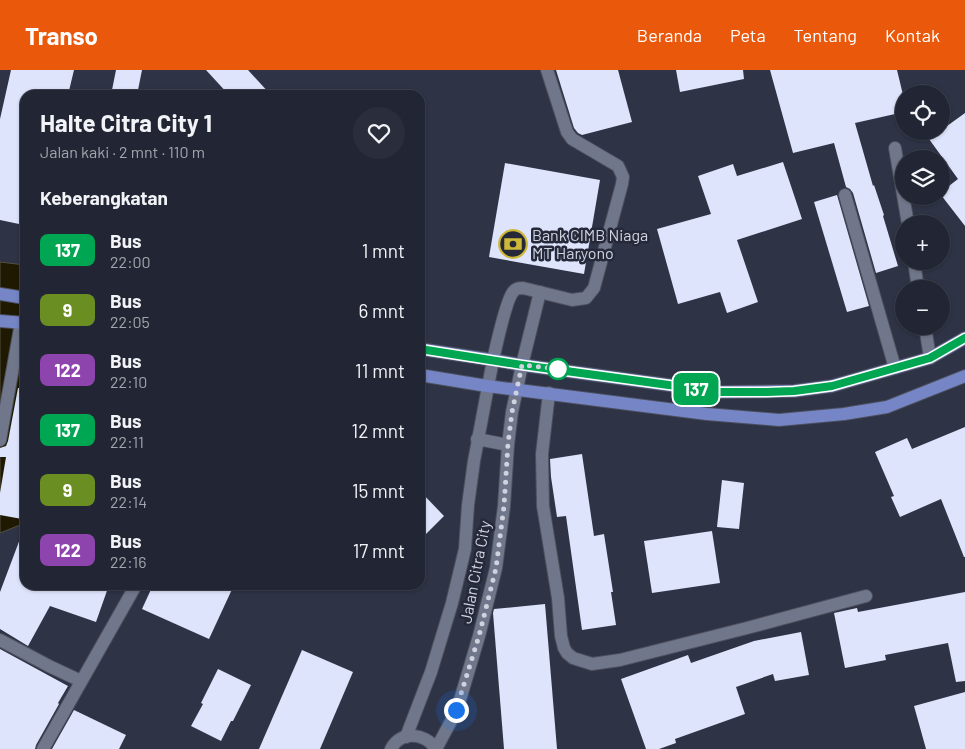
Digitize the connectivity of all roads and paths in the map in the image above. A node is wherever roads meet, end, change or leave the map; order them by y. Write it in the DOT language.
graph roads {
  1 [pos="547,70"];
  2 [pos="895,148"];
  3 [pos="845,195"];
  4 [pos="906,215"];
  5 [pos="540,292"];
  6 [pos="0,294"];
  7 [pos="20,297"];
  8 [pos="0,321"];
  9 [pos="20,323"];
  10 [pos="926,335"];
  11 [pos="20,338"];
  12 [pos="965,338"];
  13 [pos="425,350"];
  14 [pos="930,358"];
  15 [pos="493,360"];
  16 [pos="522,365"];
  17 [pos="895,368"];
  18 [pos="425,376"];
  19 [pos="965,376"];
  20 [pos="487,386"];
  21 [pos="517,389"];
  22 [pos="549,393"];
  23 [pos="477,439"];
  24 [pos="0,440"];
  25 [pos="508,444"];
  26 [pos="133,590"];
  27 [pos="866,596"];
  28 [pos="0,640"];
  29 [pos="81,681"];
  30 [pos="406,737"];
  31 [pos="44,749"];
  32 [pos="391,749"];
  33 [pos="436,749"];
  1 -- 5 [label="street"];
  2 -- 4 [label="street"];
  3 -- 17 [label="street"];
  5 -- 15 [label="street, Jalan Citra City"];
  5 -- 16 [label="street, Jalan Citra City"];
  6 -- 7 [label="main road"];
  8 -- 9 [label="main road"];
  10 -- 14 [label="street"];
  11 -- 24 [label="street"];
  12 -- 14 [label="main road"];
  13 -- 15 [label="main road"];
  14 -- 17 [label="main road"];
  15 -- 16 [label="main road"];
  15 -- 20 [label="street, Jalan Citra City"];
  16 -- 17 [label="main road"];
  16 -- 21 [label="street, Jalan Citra City"];
  18 -- 20 [label="main road"];
  19 -- 22 [label="main road"];
  20 -- 21 [label="main road"];
  20 -- 23 [label="street, Jalan Citra City"];
  21 -- 22 [label="main road"];
  21 -- 25 [label="street, Jalan Citra City"];
  22 -- 27 [label="street"];
  23 -- 25 [label="street"];
  23 -- 30 [label="street, Jalan Citra City"];
  25 -- 33 [label="street, Jalan Citra City"];
  26 -- 29 [label="street"];
  28 -- 29 [label="street"];
  29 -- 31 [label="street"];
  30 -- 32 [label="street"];
  30 -- 33 [label="street"];
}
